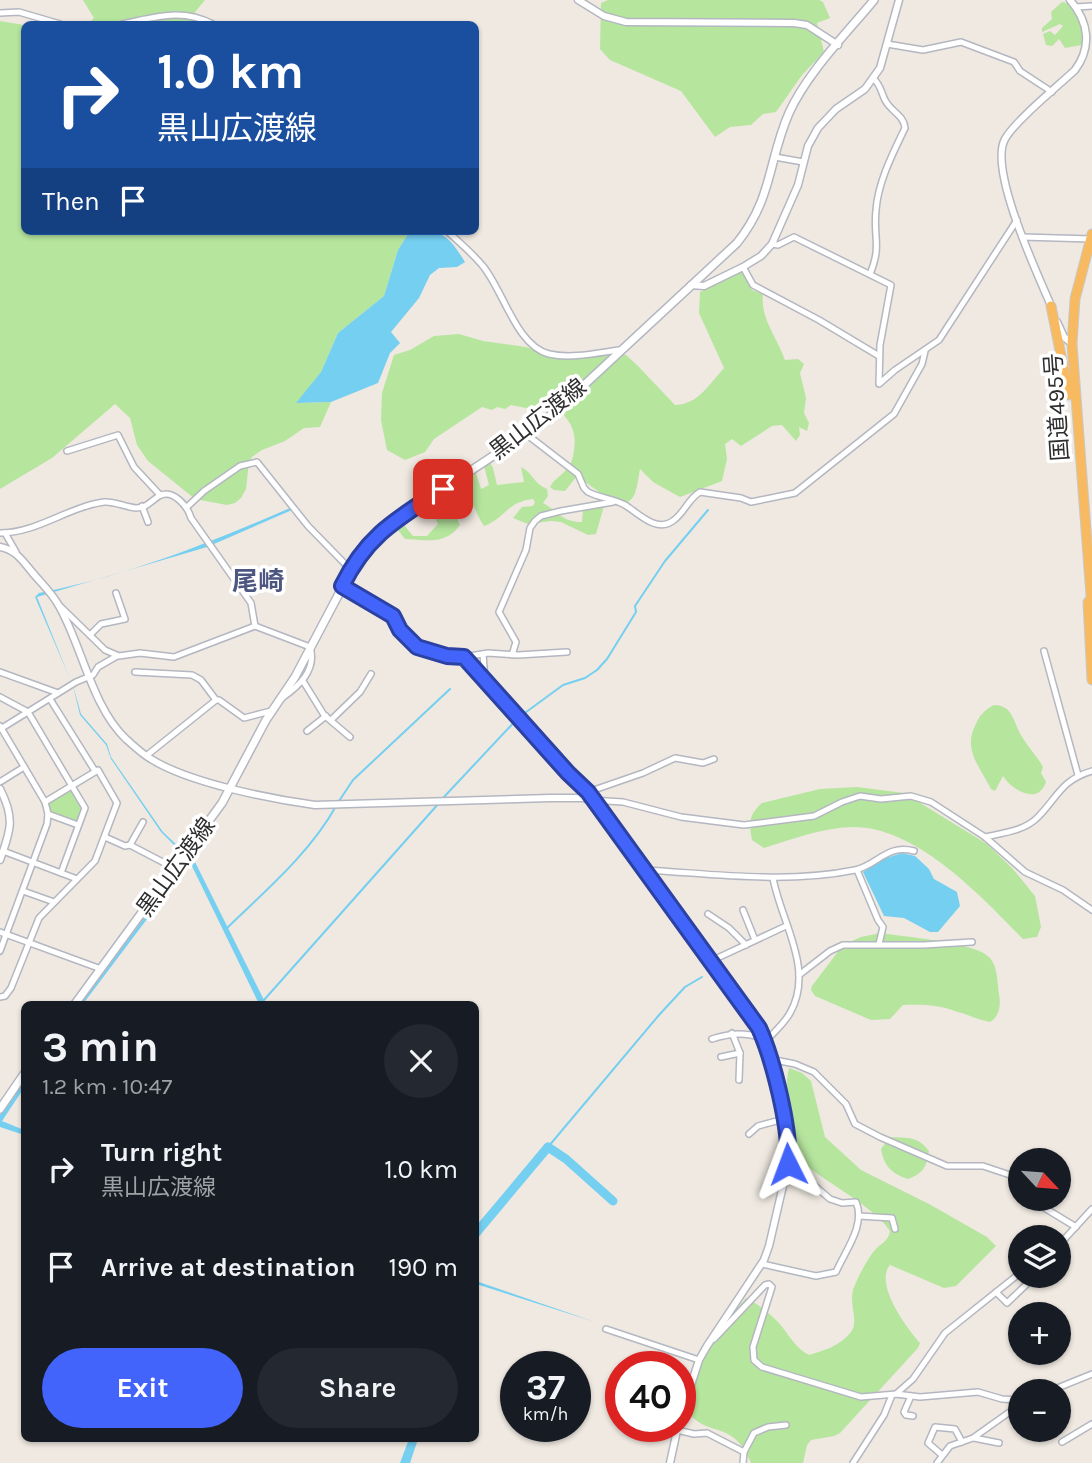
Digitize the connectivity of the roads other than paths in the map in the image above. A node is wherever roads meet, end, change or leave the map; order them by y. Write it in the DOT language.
graph roads {
  1 [pos="578,0"];
  2 [pos="874,0"];
  3 [pos="899,0"];
  4 [pos="1070,0"];
  5 [pos="1092,6"];
  6 [pos="1076,7"];
  7 [pos="0,13"];
  8 [pos="50,21"];
  9 [pos="138,21"];
  10 [pos="208,21"];
  11 [pos="887,44"];
  12 [pos="838,45"];
  13 [pos="874,79"];
  14 [pos="1052,92"];
  15 [pos="775,157"];
  16 [pos="803,162"];
  17 [pos="1017,220"];
  18 [pos="451,235"];
  19 [pos="1022,237"];
  20 [pos="1092,237"];
  21 [pos="772,244"];
  22 [pos="743,267"];
  23 [pos="870,274"];
  24 [pos="691,285"];
  25 [pos="1051,306"];
  26 [pos="1073,313"];
  27 [pos="1057,322"];
  28 [pos="1072,344"];
  29 [pos="619,350"];
  30 [pos="925,351"];
  31 [pos="879,356"];
  32 [pos="1077,423"];
  33 [pos="526,434"];
  34 [pos="67,451"];
  35 [pos="160,495"];
  36 [pos="613,502"];
  37 [pos="142,506"];
  38 [pos="187,507"];
  39 [pos="148,522"];
  40 [pos="3,533"];
  41 [pos="0,547"];
  42 [pos="16,552"];
  43 [pos="350,569"];
  44 [pos="1089,580"];
  45 [pos="342,586"];
  46 [pos="116,593"];
  47 [pos="59,606"];
  48 [pos="1092,609"];
  49 [pos="255,626"];
  50 [pos="90,635"];
  51 [pos="310,647"];
  52 [pos="1044,651"];
  53 [pos="567,652"];
  54 [pos="483,654"];
  55 [pos="512,654"];
  56 [pos="119,656"];
  57 [pos="464,657"];
  58 [pos="135,671"];
  59 [pos="0,672"];
  60 [pos="371,674"];
  61 [pos="90,676"];
  62 [pos="485,680"];
  63 [pos="1092,680"];
  64 [pos="303,681"];
  65 [pos="58,693"];
  66 [pos="0,697"];
  67 [pos="50,699"];
  68 [pos="280,699"];
  69 [pos="216,700"];
  70 [pos="273,710"];
  71 [pos="28,712"];
  72 [pos="328,718"];
  73 [pos="1,727"];
  74 [pos="307,731"];
  75 [pos="350,737"];
  76 [pos="146,756"];
  77 [pos="714,759"];
  78 [pos="24,767"];
  79 [pos="96,771"];
  80 [pos="1092,771"];
  81 [pos="1078,775"];
  82 [pos="0,782"];
  83 [pos="71,786"];
  84 [pos="231,787"];
  85 [pos="0,789"];
  86 [pos="589,796"];
  87 [pos="45,802"];
  88 [pos="48,814"];
  89 [pos="143,822"];
  90 [pos="78,824"];
  91 [pos="104,837"];
  92 [pos="985,837"];
  93 [pos="130,845"];
  94 [pos="3,851"];
  95 [pos="914,851"];
  96 [pos="0,860"];
  97 [pos="33,862"];
  98 [pos="176,869"];
  99 [pos="645,870"];
  100 [pos="857,870"];
  101 [pos="61,873"];
  102 [pos="773,878"];
  103 [pos="77,879"];
  104 [pos="23,891"];
  105 [pos="54,902"];
  106 [pos="743,910"];
  107 [pos="1092,910"];
  108 [pos="708,914"];
  109 [pos="786,926"];
  110 [pos="3,933"];
  111 [pos="755,940"];
  112 [pos="972,942"];
  113 [pos="29,943"];
  114 [pos="879,944"];
  115 [pos="746,945"];
  116 [pos="0,951"];
  117 [pos="711,961"];
  118 [pos="101,969"];
  119 [pos="800,975"];
  120 [pos="0,997"];
  121 [pos="77,1001"];
  122 [pos="732,1033"];
  123 [pos="712,1039"];
  124 [pos="764,1040"];
  125 [pos="740,1053"];
  126 [pos="721,1056"];
  127 [pos="770,1059"];
  128 [pos="21,1078"];
  129 [pos="739,1080"];
  130 [pos="0,1109"];
  131 [pos="784,1119"];
  132 [pos="749,1134"];
  133 [pos="788,1163"];
  134 [pos="1008,1174"];
  135 [pos="1092,1209"];
  136 [pos="1048,1211"];
  137 [pos="859,1216"];
  138 [pos="1076,1227"];
  139 [pos="895,1229"];
  140 [pos="1071,1232"];
  141 [pos="762,1264"];
  142 [pos="1008,1282"];
  143 [pos="1023,1288"];
  144 [pos="996,1292"];
  145 [pos="606,1329"];
  146 [pos="706,1346"];
  147 [pos="699,1360"];
  148 [pos="696,1369"];
  149 [pos="1092,1374"];
  150 [pos="1071,1382"];
  151 [pos="894,1395"];
  152 [pos="911,1396"];
  153 [pos="1008,1399"];
  154 [pos="1008,1413"];
  155 [pos="913,1416"];
  156 [pos="1092,1424"];
  157 [pos="786,1425"];
  158 [pos="696,1434"];
  159 [pos="1071,1437"];
  160 [pos="974,1438"];
  161 [pos="674,1442"];
  162 [pos="962,1442"];
  163 [pos="999,1443"];
  164 [pos="744,1452"];
  165 [pos="942,1455"];
  166 [pos="670,1463"];
  167 [pos="743,1463"];
  168 [pos="853,1463"];
  169 [pos="937,1463"];
  1 -- 12 [label="street"];
  2 -- 12 [label="main road, 黒山広渡線"];
  3 -- 11 [label="street"];
  4 -- 6 [label="street"];
  5 -- 6 [label="street"];
  6 -- 14 [label="street"];
  7 -- 8 [label="street"];
  9 -- 10 [label="street"];
  11 -- 13 [label="street"];
  11 -- 14 [label="street"];
  12 -- 15 [label="main road, 黒山広渡線"];
  13 -- 16 [label="street"];
  13 -- 23 [label="street"];
  14 -- 17 [label="street"];
  15 -- 16 [label="street"];
  15 -- 24 [label="main road, 黒山広渡線"];
  16 -- 21 [label="street"];
  17 -- 19 [label="street"];
  17 -- 30 [label="street"];
  18 -- 29 [label="street"];
  19 -- 20 [label="street"];
  19 -- 25 [label="street"];
  20 -- 26 [label="highway, 国道495号"];
  21 -- 22 [label="street"];
  21 -- 23 [label="street"];
  22 -- 24 [label="street"];
  22 -- 31 [label="street"];
  23 -- 31 [label="street"];
  24 -- 29 [label="main road, 黒山広渡線"];
  25 -- 27 [label="street"];
  25 -- 32 [label="highway"];
  26 -- 27 [label="highway"];
  26 -- 28 [label="highway, 国道495号"];
  27 -- 28 [label="street"];
  28 -- 32 [label="highway, 国道495号"];
  29 -- 33 [label="main road, 黒山広渡線"];
  30 -- 31 [label="street"];
  30 -- 36 [label="street"];
  32 -- 44 [label="highway, 国道495号"];
  33 -- 36 [label="street"];
  33 -- 43 [label="main road, 黒山広渡線"];
  34 -- 35 [label="street"];
  35 -- 37 [label="street"];
  35 -- 38 [label="street"];
  36 -- 55 [label="street"];
  37 -- 39 [label="street"];
  37 -- 40 [label="street"];
  38 -- 43 [label="street"];
  38 -- 49 [label="street"];
  40 -- 42 [label="street"];
  41 -- 42 [label="street"];
  42 -- 47 [label="street"];
  43 -- 45 [label="main road, 黒山広渡線"];
  44 -- 48 [label="highway, 国道495号"];
  44 -- 63 [label="highway, 国道495号"];
  45 -- 51 [label="main road, 黒山広渡線"];
  45 -- 57 [label="street"];
  46 -- 50 [label="street"];
  47 -- 50 [label="street"];
  47 -- 61 [label="street"];
  49 -- 51 [label="street"];
  49 -- 56 [label="street"];
  50 -- 56 [label="street"];
  51 -- 64 [label="street"];
  51 -- 68 [label="main road, 黒山広渡線"];
  52 -- 81 [label="street"];
  53 -- 55 [label="street"];
  54 -- 55 [label="street"];
  54 -- 57 [label="street"];
  54 -- 62 [label="street"];
  56 -- 61 [label="street"];
  57 -- 62 [label="street"];
  58 -- 69 [label="street"];
  59 -- 65 [label="street"];
  60 -- 72 [label="street"];
  61 -- 65 [label="street"];
  61 -- 76 [label="street"];
  62 -- 86 [label="street"];
  64 -- 68 [label="street"];
  64 -- 72 [label="street"];
  65 -- 67 [label="street"];
  66 -- 71 [label="street"];
  67 -- 71 [label="street"];
  67 -- 79 [label="street"];
  68 -- 70 [label="main road, 黒山広渡線"];
  69 -- 70 [label="street"];
  69 -- 76 [label="street"];
  70 -- 84 [label="main road, 黒山広渡線"];
  71 -- 73 [label="street"];
  71 -- 83 [label="street"];
  72 -- 74 [label="street"];
  72 -- 75 [label="street"];
  73 -- 78 [label="street"];
  76 -- 84 [label="street"];
  77 -- 86 [label="street"];
  78 -- 82 [label="street"];
  78 -- 87 [label="street"];
  79 -- 83 [label="street"];
  79 -- 91 [label="street"];
  80 -- 81 [label="street"];
  81 -- 92 [label="street"];
  83 -- 87 [label="street"];
  83 -- 90 [label="street"];
  84 -- 86 [label="street"];
  84 -- 98 [label="main road, 黒山広渡線"];
  85 -- 94 [label="street"];
  86 -- 92 [label="street"];
  86 -- 99 [label="street"];
  87 -- 88 [label="street"];
  88 -- 90 [label="street"];
  88 -- 97 [label="street"];
  89 -- 93 [label="street"];
  90 -- 101 [label="street"];
  91 -- 93 [label="street"];
  91 -- 103 [label="street"];
  92 -- 107 [label="street"];
  93 -- 98 [label="street"];
  94 -- 96 [label="street"];
  94 -- 97 [label="street"];
  95 -- 100 [label="street"];
  97 -- 101 [label="street"];
  97 -- 104 [label="street"];
  98 -- 118 [label="main road, 黒山広渡線"];
  99 -- 102 [label="street"];
  99 -- 117 [label="street"];
  100 -- 102 [label="street"];
  100 -- 114 [label="street"];
  101 -- 103 [label="street"];
  102 -- 109 [label="street"];
  103 -- 105 [label="street"];
  104 -- 105 [label="street"];
  104 -- 110 [label="street"];
  105 -- 113 [label="street"];
  106 -- 111 [label="street"];
  108 -- 115 [label="street"];
  109 -- 111 [label="street"];
  109 -- 119 [label="street"];
  110 -- 113 [label="street"];
  110 -- 116 [label="street"];
  111 -- 115 [label="street"];
  112 -- 114 [label="street"];
  113 -- 118 [label="street"];
  113 -- 120 [label="street"];
  114 -- 119 [label="street"];
  115 -- 117 [label="street"];
  117 -- 124 [label="street"];
  118 -- 121 [label="main road, 黒山広渡線"];
  119 -- 124 [label="street"];
  122 -- 123 [label="street"];
  122 -- 124 [label="street"];
  122 -- 125 [label="street"];
  124 -- 127 [label="street"];
  125 -- 126 [label="street"];
  125 -- 129 [label="street"];
  127 -- 131 [label="street"];
  127 -- 134 [label="street"];
  128 -- 130 [label="main road"];
  131 -- 132 [label="street"];
  131 -- 133 [label="street"];
  133 -- 137 [label="street"];
  133 -- 141 [label="street"];
  135 -- 138 [label="street"];
  136 -- 138 [label="street"];
  137 -- 139 [label="street"];
  137 -- 141 [label="street"];
  138 -- 140 [label="street"];
  141 -- 146 [label="street"];
  142 -- 144 [label="street"];
  143 -- 144 [label="street"];
  144 -- 151 [label="street"];
  145 -- 147 [label="street"];
  146 -- 147 [label="street"];
  146 -- 151 [label="street"];
  147 -- 148 [label="street"];
  149 -- 150 [label="street"];
  151 -- 152 [label="street"];
  151 -- 168 [label="street"];
  152 -- 153 [label="street"];
  152 -- 155 [label="street"];
  154 -- 160 [label="street"];
  156 -- 159 [label="street"];
  157 -- 164 [label="street"];
  158 -- 164 [label="street"];
  160 -- 162 [label="street"];
  160 -- 163 [label="street"];
  161 -- 166 [label="street"];
  162 -- 165 [label="street"];
  162 -- 165 [label="street"];
  164 -- 167 [label="street"];
  165 -- 169 [label="street"];
}
